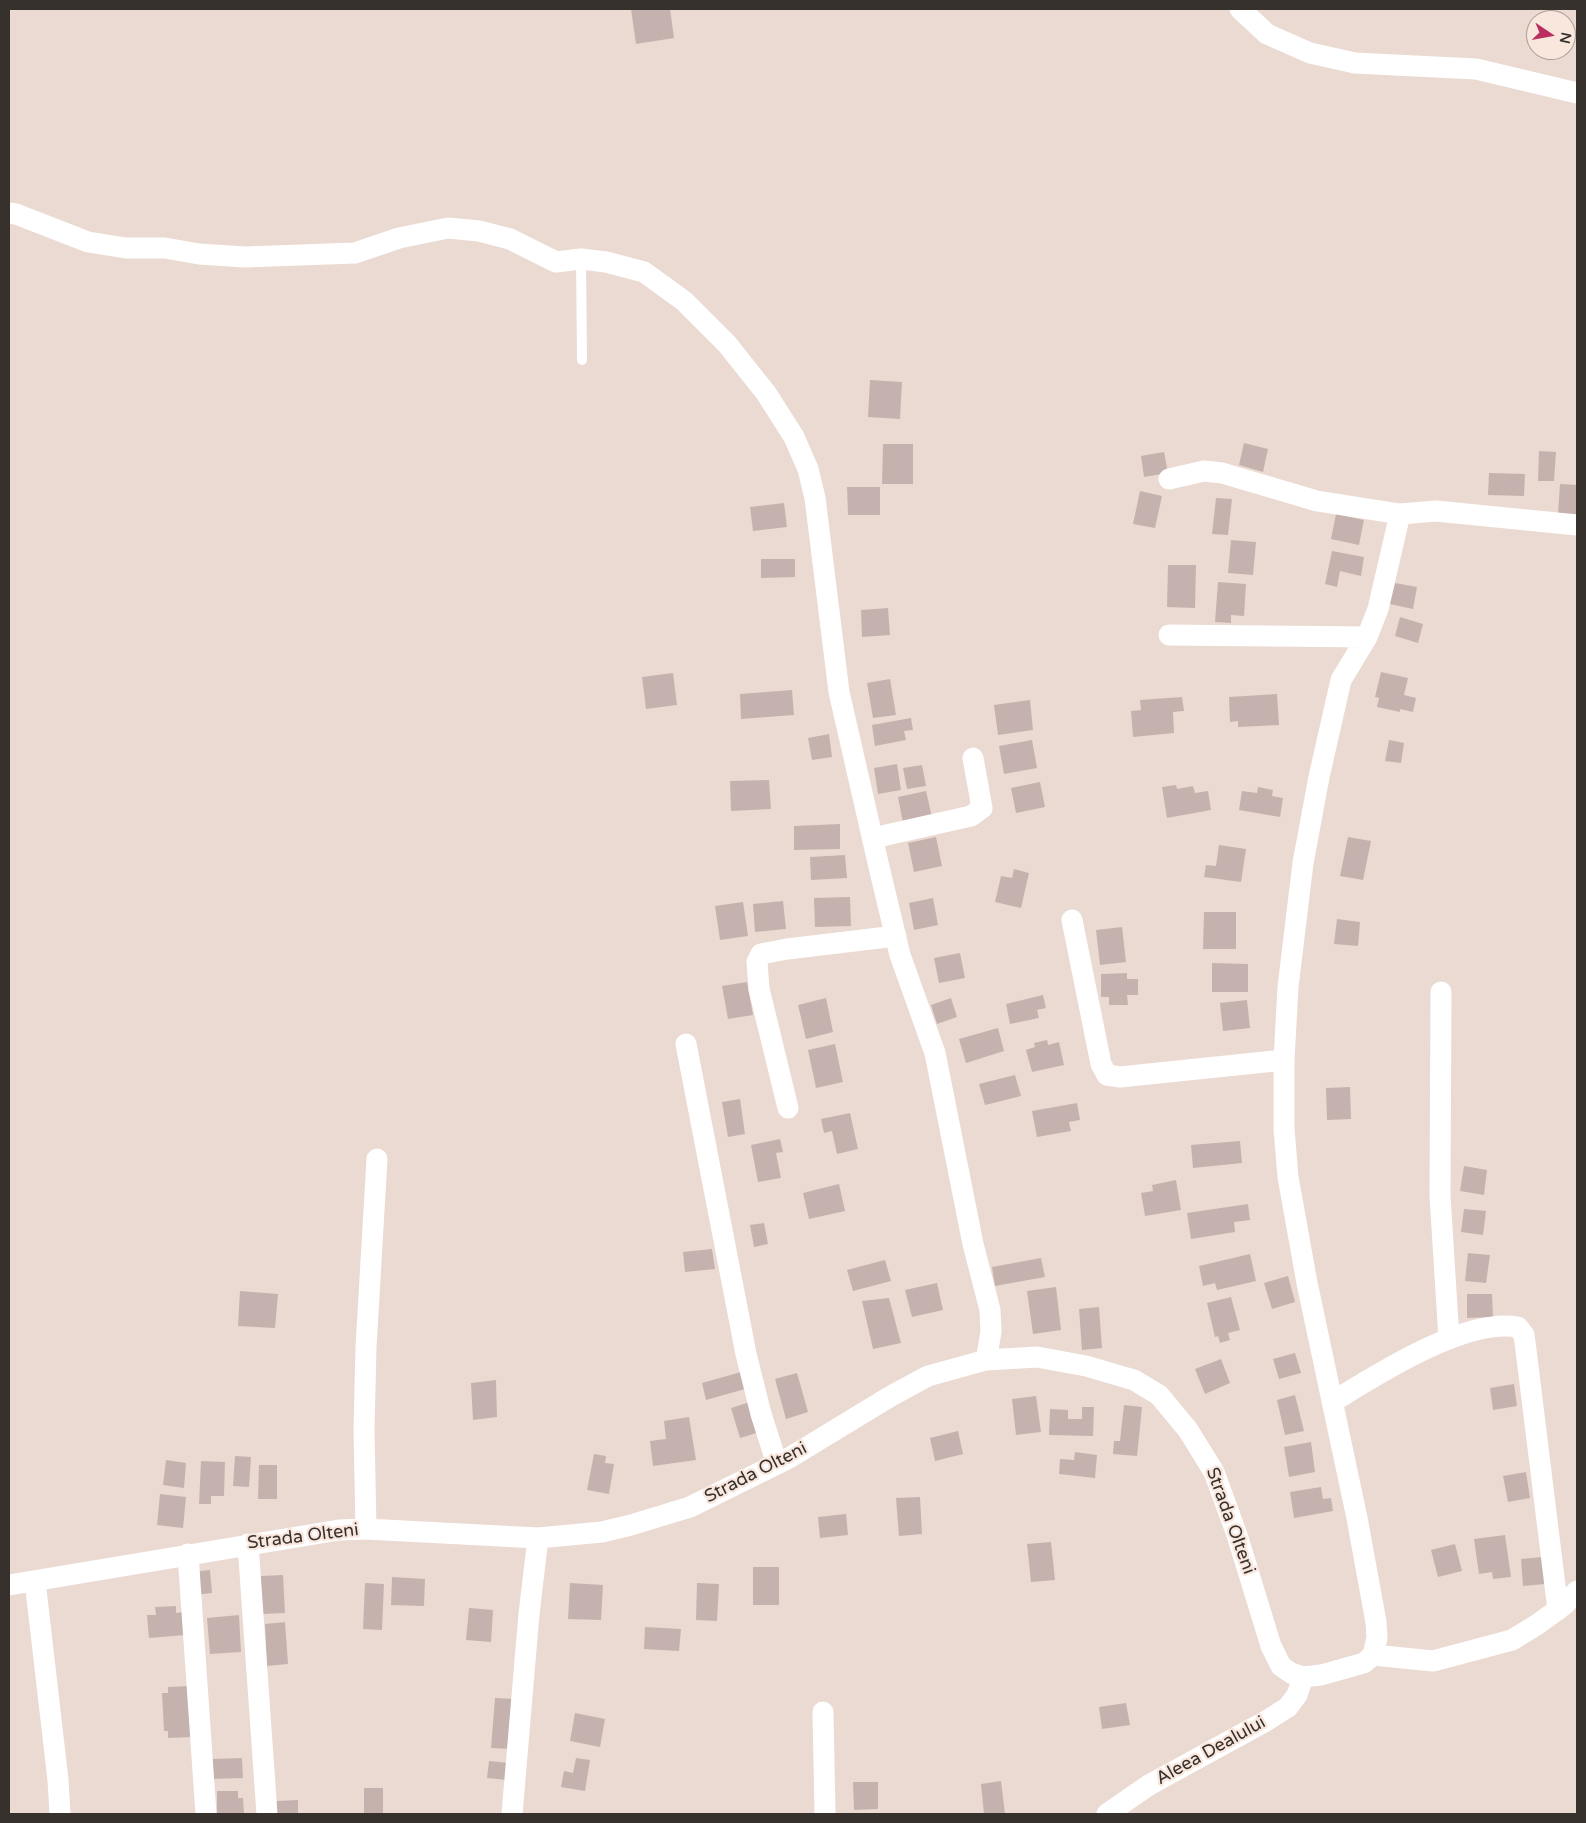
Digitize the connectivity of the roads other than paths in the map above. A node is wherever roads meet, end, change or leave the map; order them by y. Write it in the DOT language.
graph roads {
  1 [pos="1240,9"];
  2 [pos="1577,93"];
  3 [pos="9,214"];
  4 [pos="581,259"];
  5 [pos="582,360"];
  6 [pos="1169,479"];
  7 [pos="1400,514"];
  8 [pos="1577,525"];
  9 [pos="1169,634"];
  10 [pos="1367,637"];
  11 [pos="973,758"];
  12 [pos="872,838"];
  13 [pos="1072,920"];
  14 [pos="896,936"];
  15 [pos="1441,992"];
  16 [pos="686,1044"];
  17 [pos="1284,1060"];
  18 [pos="788,1108"];
  19 [pos="377,1159"];
  20 [pos="1449,1338"];
  21 [pos="986,1360"];
  22 [pos="1332,1402"];
  23 [pos="777,1464"];
  24 [pos="366,1528"];
  25 [pos="538,1538"];
  26 [pos="248,1544"];
  27 [pos="188,1554"];
  28 [pos="35,1581"];
  29 [pos="9,1585"];
  30 [pos="1577,1591"];
  31 [pos="1558,1610"];
  32 [pos="1373,1655"];
  33 [pos="1303,1677"];
  34 [pos="823,1712"];
  35 [pos="60,1814"];
  36 [pos="206,1814"];
  37 [pos="267,1814"];
  38 [pos="512,1814"];
  39 [pos="825,1814"];
  40 [pos="1107,1814"];
  1 -- 2 [label="street"];
  3 -- 4 [label="street"];
  4 -- 5 [label="lane"];
  4 -- 12 [label="street"];
  6 -- 7 [label="street"];
  7 -- 8 [label="street"];
  7 -- 10 [label="street"];
  9 -- 10 [label="street"];
  10 -- 17 [label="street"];
  11 -- 12 [label="street"];
  12 -- 14 [label="street"];
  13 -- 17 [label="street"];
  14 -- 18 [label="street"];
  14 -- 21 [label="street"];
  15 -- 20 [label="street"];
  16 -- 23 [label="street"];
  17 -- 22 [label="street"];
  19 -- 24 [label="street"];
  20 -- 22 [label="street"];
  20 -- 31 [label="street"];
  21 -- 23 [label="street, Strada Olteni"];
  21 -- 33 [label="street, Strada Olteni"];
  22 -- 32 [label="street"];
  23 -- 25 [label="street, Strada Olteni"];
  24 -- 25 [label="street, Strada Olteni"];
  24 -- 26 [label="street, Strada Olteni"];
  25 -- 38 [label="street"];
  26 -- 27 [label="street, Strada Olteni"];
  26 -- 37 [label="street"];
  27 -- 28 [label="street, Strada Olteni"];
  27 -- 36 [label="street"];
  28 -- 29 [label="street, Strada Olteni"];
  28 -- 35 [label="street"];
  30 -- 31 [label="street"];
  31 -- 32 [label="street"];
  32 -- 33 [label="street"];
  33 -- 40 [label="street, Aleea Dealului"];
  34 -- 39 [label="street"];
}
